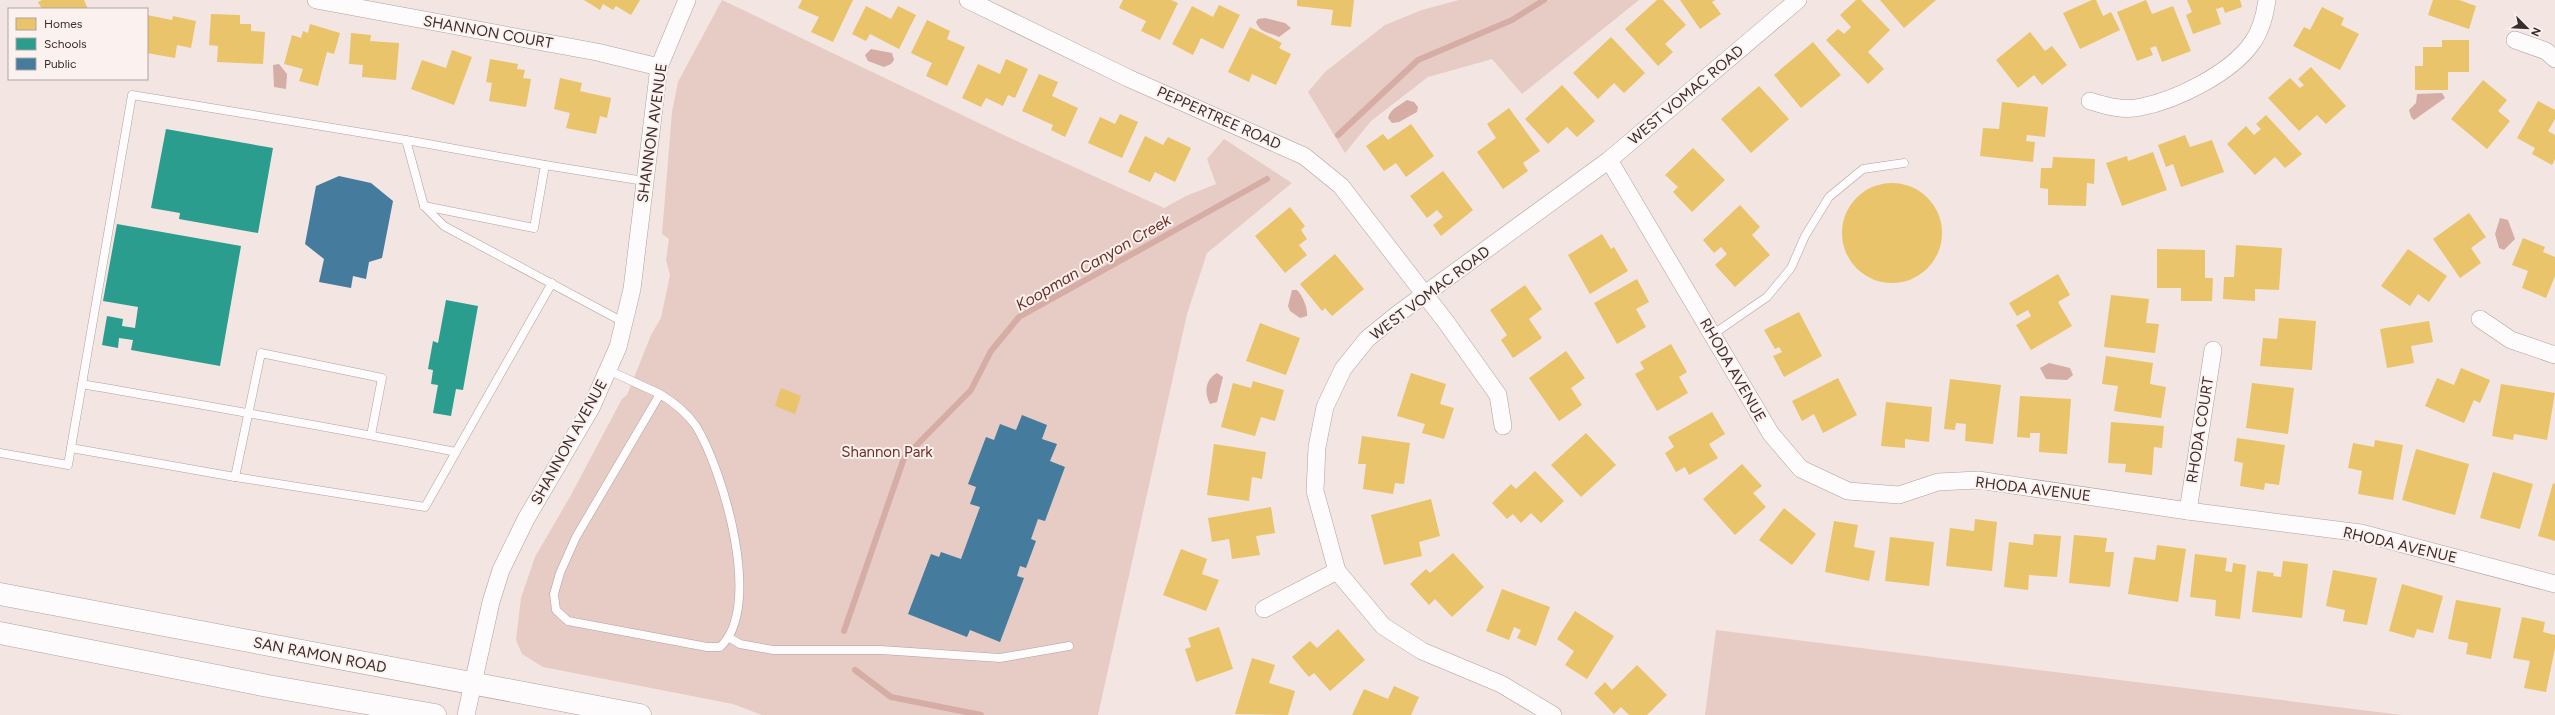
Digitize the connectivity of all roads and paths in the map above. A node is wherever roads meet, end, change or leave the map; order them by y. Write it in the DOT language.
graph roads {
  1 [pos="316,0"];
  2 [pos="687,0"];
  3 [pos="968,0"];
  4 [pos="1798,0"];
  5 [pos="2267,0"];
  6 [pos="2515,40"];
  7 [pos="2555,59"];
  8 [pos="659,67"];
  9 [pos="2090,101"];
  10 [pos="406,140"];
  11 [pos="1609,160"];
  12 [pos="1904,163"];
  13 [pos="544,165"];
  14 [pos="644,181"];
  15 [pos="424,206"];
  16 [pos="552,283"];
  17 [pos="1425,294"];
  18 [pos="2480,319"];
  19 [pos="625,323"];
  20 [pos="1712,335"];
  21 [pos="2212,350"];
  22 [pos="2555,355"];
  23 [pos="608,370"];
  24 [pos="82,384"];
  25 [pos="660,394"];
  26 [pos="249,414"];
  27 [pos="1503,426"];
  28 [pos="371,435"];
  29 [pos="71,448"];
  30 [pos="456,452"];
  31 [pos="0,453"];
  32 [pos="235,478"];
  33 [pos="2188,511"];
  34 [pos="1337,571"];
  35 [pos="2555,584"];
  36 [pos="0,594"];
  37 [pos="1264,609"];
  38 [pos="0,633"];
  39 [pos="730,638"];
  40 [pos="1069,646"];
  41 [pos="474,684"];
  42 [pos="435,715"];
  43 [pos="466,715"];
  44 [pos="640,715"];
  45 [pos="1553,715"];
  1 -- 8 [label="street, SHANNON COURT"];
  2 -- 8 [label="street, SHANNON AVENUE"];
  3 -- 17 [label="street, PEPPERTREE ROAD"];
  4 -- 11 [label="street, WEST VOMAC ROAD"];
  5 -- 9 [label="street"];
  6 -- 7 [label="street"];
  8 -- 14 [label="street, SHANNON AVENUE"];
  10 -- 13 [label="lane"];
  10 -- 15 [label="lane"];
  10 -- 24 [label="lane"];
  11 -- 17 [label="street, WEST VOMAC ROAD"];
  11 -- 20 [label="street, RHODA AVENUE"];
  12 -- 20 [label="lane"];
  13 -- 14 [label="lane"];
  13 -- 15 [label="lane"];
  14 -- 19 [label="street, SHANNON AVENUE"];
  15 -- 16 [label="lane"];
  16 -- 19 [label="lane"];
  16 -- 30 [label="lane"];
  17 -- 27 [label="street, PEPPERTREE ROAD"];
  17 -- 34 [label="street, WEST VOMAC ROAD"];
  18 -- 22 [label="street"];
  19 -- 23 [label="street, SHANNON AVENUE"];
  20 -- 33 [label="street, RHODA AVENUE"];
  21 -- 33 [label="street, RHODA COURT"];
  23 -- 25 [label="lane"];
  23 -- 41 [label="street, SHANNON AVENUE"];
  24 -- 26 [label="lane"];
  24 -- 29 [label="lane"];
  25 -- 39 [label="lane"];
  25 -- 39 [label="lane"];
  26 -- 28 [label="lane"];
  26 -- 28 [label="lane"];
  26 -- 32 [label="lane"];
  28 -- 30 [label="lane"];
  29 -- 31 [label="lane"];
  29 -- 32 [label="lane"];
  30 -- 32 [label="lane"];
  33 -- 35 [label="street, RHODA AVENUE"];
  34 -- 37 [label="street"];
  34 -- 45 [label="street, WEST VOMAC ROAD"];
  36 -- 41 [label="main road, SAN RAMON ROAD"];
  38 -- 42 [label="main road"];
  39 -- 40 [label="lane"];
  41 -- 43 [label="street, SHANNON AVENUE"];
  41 -- 44 [label="main road, SAN RAMON ROAD"];
}
